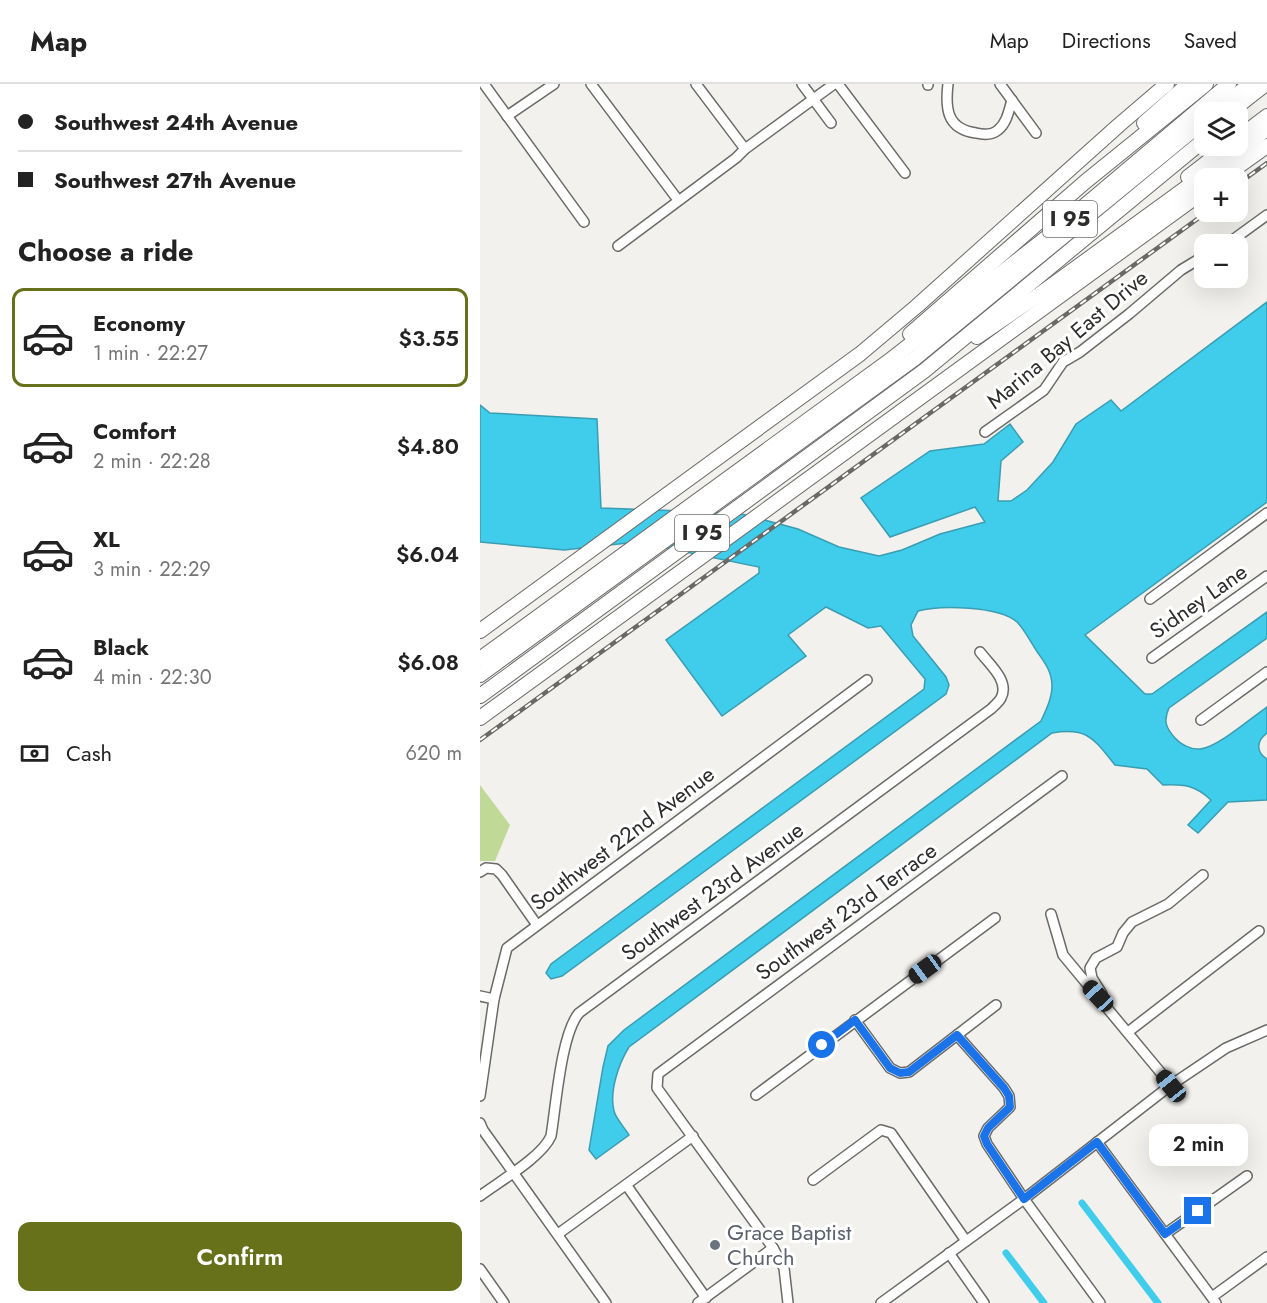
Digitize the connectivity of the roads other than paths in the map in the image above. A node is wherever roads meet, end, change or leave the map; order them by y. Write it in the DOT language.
graph roads {
  1 [pos="484,84"];
  2 [pos="554,84"];
  3 [pos="591,84"];
  4 [pos="696,84"];
  5 [pos="802,84"];
  6 [pos="836,84"];
  7 [pos="948,84"];
  8 [pos="1000,84"];
  9 [pos="1156,84"];
  10 [pos="1167,84"];
  11 [pos="1188,84"];
  12 [pos="1206,84"];
  13 [pos="1229,84"];
  14 [pos="1250,84"];
  15 [pos="1266,84"];
  16 [pos="1267,91"];
  17 [pos="813,99"];
  18 [pos="1012,100"];
  19 [pos="1228,102"];
  20 [pos="1243,102"];
  21 [pos="1248,106"];
  22 [pos="1135,110"];
  23 [pos="507,116"];
  24 [pos="1267,116"];
  25 [pos="831,123"];
  26 [pos="1194,129"];
  27 [pos="1267,129"];
  28 [pos="1248,130"];
  29 [pos="1036,133"];
  30 [pos="1194,140"];
  31 [pos="1267,146"];
  32 [pos="1194,148"];
  33 [pos="745,149"];
  34 [pos="1216,156"];
  35 [pos="1224,168"];
  36 [pos="1227,168"];
  37 [pos="905,172"];
  38 [pos="1085,182"];
  39 [pos="1194,189"];
  40 [pos="1194,198"];
  41 [pos="678,200"];
  42 [pos="1267,215"];
  43 [pos="584,222"];
  44 [pos="1241,234"];
  45 [pos="618,246"];
  46 [pos="1097,253"];
  47 [pos="1194,262"];
  48 [pos="913,357"];
  49 [pos="939,360"];
  50 [pos="985,432"];
  51 [pos="1267,513"];
  52 [pos="1267,576"];
  53 [pos="1150,599"];
  54 [pos="480,631"];
  55 [pos="980,652"];
  56 [pos="1152,658"];
  57 [pos="480,659"];
  58 [pos="1267,672"];
  59 [pos="480,675"];
  60 [pos="867,680"];
  61 [pos="480,686"];
  62 [pos="480,696"];
  63 [pos="480,718"];
  64 [pos="1201,720"];
  65 [pos="1062,776"];
  66 [pos="483,870"];
  67 [pos="1203,875"];
  68 [pos="1051,914"];
  69 [pos="995,918"];
  70 [pos="537,925"];
  71 [pos="1259,931"];
  72 [pos="480,996"];
  73 [pos="494,999"];
  74 [pos="996,1005"];
  75 [pos="1112,1012"];
  76 [pos="855,1020"];
  77 [pos="1267,1030"];
  78 [pos="1128,1032"];
  79 [pos="957,1035"];
  80 [pos="481,1075"];
  81 [pos="1171,1086"];
  82 [pos="756,1095"];
  83 [pos="480,1096"];
  84 [pos="480,1123"];
  85 [pos="693,1136"];
  86 [pos="1097,1142"];
  87 [pos="512,1172"];
  88 [pos="1247,1176"];
  89 [pos="813,1180"];
  90 [pos="627,1186"];
  91 [pos="480,1196"];
  92 [pos="1024,1199"];
  93 [pos="558,1234"];
  94 [pos="1165,1234"];
  95 [pos="966,1240"];
  96 [pos="773,1248"];
  97 [pos="949,1253"];
  98 [pos="1267,1257"];
  99 [pos="480,1269"];
  100 [pos="702,1300"];
  101 [pos="1214,1300"];
  102 [pos="504,1303"];
  103 [pos="606,1303"];
  104 [pos="788,1303"];
  105 [pos="881,1303"];
  106 [pos="984,1303"];
  107 [pos="1100,1303"];
  1 -- 23 [label="street"];
  2 -- 23 [label="street"];
  3 -- 41 [label="street"];
  4 -- 33 [label="street"];
  5 -- 17 [label="street"];
  6 -- 17 [label="street"];
  6 -- 37 [label="street"];
  7 -- 18 [label="street"];
  8 -- 18 [label="street"];
  9 -- 22 [label="highway"];
  10 -- 22 [label="highway"];
  11 -- 38 [label="highway"];
  12 -- 38 [label="highway"];
  13 -- 48 [label="highway, I 95"];
  14 -- 19 [label="highway"];
  15 -- 20 [label="highway"];
  16 -- 21 [label="highway"];
  17 -- 25 [label="street"];
  17 -- 33 [label="street"];
  18 -- 29 [label="street"];
  22 -- 54 [label="highway"];
  23 -- 43 [label="street"];
  24 -- 28 [label="highway"];
  26 -- 48 [label="highway"];
  27 -- 35 [label="highway"];
  30 -- 48 [label="highway"];
  31 -- 36 [label="highway"];
  32 -- 49 [label="highway, I 95"];
  33 -- 41 [label="street"];
  34 -- 46 [label="highway"];
  38 -- 48 [label="highway"];
  39 -- 46 [label="highway"];
  40 -- 63 [label="highway"];
  41 -- 45 [label="street"];
  42 -- 44 [label="street"];
  46 -- 49 [label="highway"];
  47 -- 50 [label="street, Marina Bay East Drive"];
  48 -- 49 [label="highway, I 95"];
  48 -- 57 [label="highway, I 95"];
  48 -- 59 [label="highway"];
  48 -- 61 [label="highway"];
  48 -- 62 [label="highway, I 95"];
  51 -- 53 [label="street"];
  52 -- 56 [label="street, Sidney Lane"];
  55 -- 87 [label="street, Southwest 23rd Avenue"];
  58 -- 64 [label="street"];
  60 -- 70 [label="street, Southwest 22nd Avenue"];
  65 -- 85 [label="street, Southwest 23rd Terrace"];
  66 -- 70 [label="street"];
  67 -- 75 [label="street"];
  68 -- 75 [label="street"];
  69 -- 76 [label="street"];
  70 -- 73 [label="street, Southwest 22nd Avenue"];
  71 -- 78 [label="street"];
  72 -- 73 [label="street"];
  73 -- 80 [label="street, Southwest 22nd Avenue"];
  74 -- 79 [label="street"];
  75 -- 78 [label="street"];
  76 -- 79 [label="street"];
  76 -- 82 [label="street"];
  77 -- 81 [label="street"];
  78 -- 81 [label="street"];
  79 -- 92 [label="street"];
  80 -- 83 [label="street, Southwest 22nd Avenue"];
  81 -- 86 [label="street"];
  84 -- 87 [label="street"];
  85 -- 90 [label="street"];
  85 -- 96 [label="street"];
  86 -- 92 [label="street"];
  86 -- 94 [label="street"];
  87 -- 91 [label="street, Southwest 23rd Avenue"];
  87 -- 93 [label="street"];
  88 -- 94 [label="street"];
  89 -- 95 [label="street"];
  90 -- 93 [label="street"];
  90 -- 100 [label="street"];
  92 -- 95 [label="street"];
  92 -- 107 [label="street"];
  93 -- 103 [label="street"];
  94 -- 101 [label="street"];
  95 -- 97 [label="street"];
  96 -- 100 [label="street"];
  96 -- 104 [label="street"];
  97 -- 105 [label="street"];
  97 -- 106 [label="street"];
  98 -- 101 [label="street"];
  99 -- 102 [label="street"];
}
